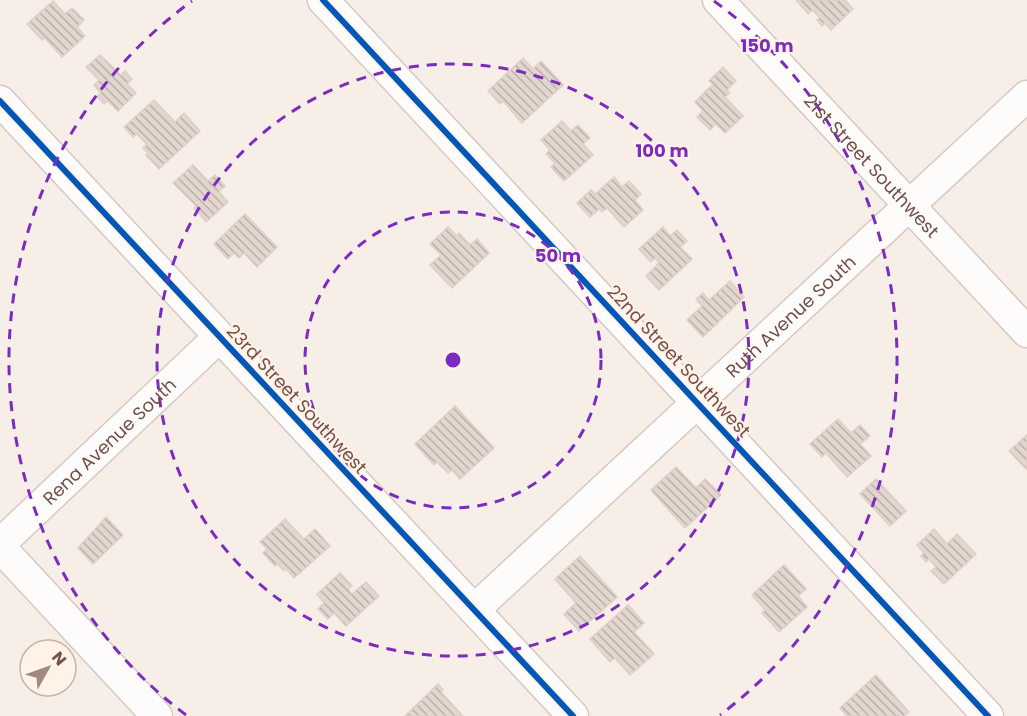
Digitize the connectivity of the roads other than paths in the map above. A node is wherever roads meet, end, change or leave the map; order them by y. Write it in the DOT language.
graph roads {
  1 [pos="323,0"];
  2 [pos="718,0"];
  3 [pos="1027,96"];
  4 [pos="0,101"];
  5 [pos="909,206"];
  6 [pos="1027,332"];
  7 [pos="219,337"];
  8 [pos="698,403"];
  9 [pos="0,545"];
  10 [pos="474,610"];
  11 [pos="157,716"];
  12 [pos="573,716"];
  13 [pos="988,716"];
  1 -- 8 [label="street, 22nd Street Southwest"];
  2 -- 5 [label="street, 21st Street Southwest"];
  3 -- 5 [label="street, Ruth Avenue South"];
  4 -- 7 [label="street, 23rd Street Southwest"];
  5 -- 6 [label="street, 21st Street Southwest"];
  5 -- 8 [label="street, Ruth Avenue South"];
  7 -- 9 [label="street, Rena Avenue South"];
  7 -- 10 [label="street, 23rd Street Southwest"];
  8 -- 10 [label="street, Ruth Avenue South"];
  8 -- 13 [label="street, 22nd Street Southwest"];
  9 -- 11 [label="street"];
  10 -- 12 [label="street, 23rd Street Southwest"];
}
